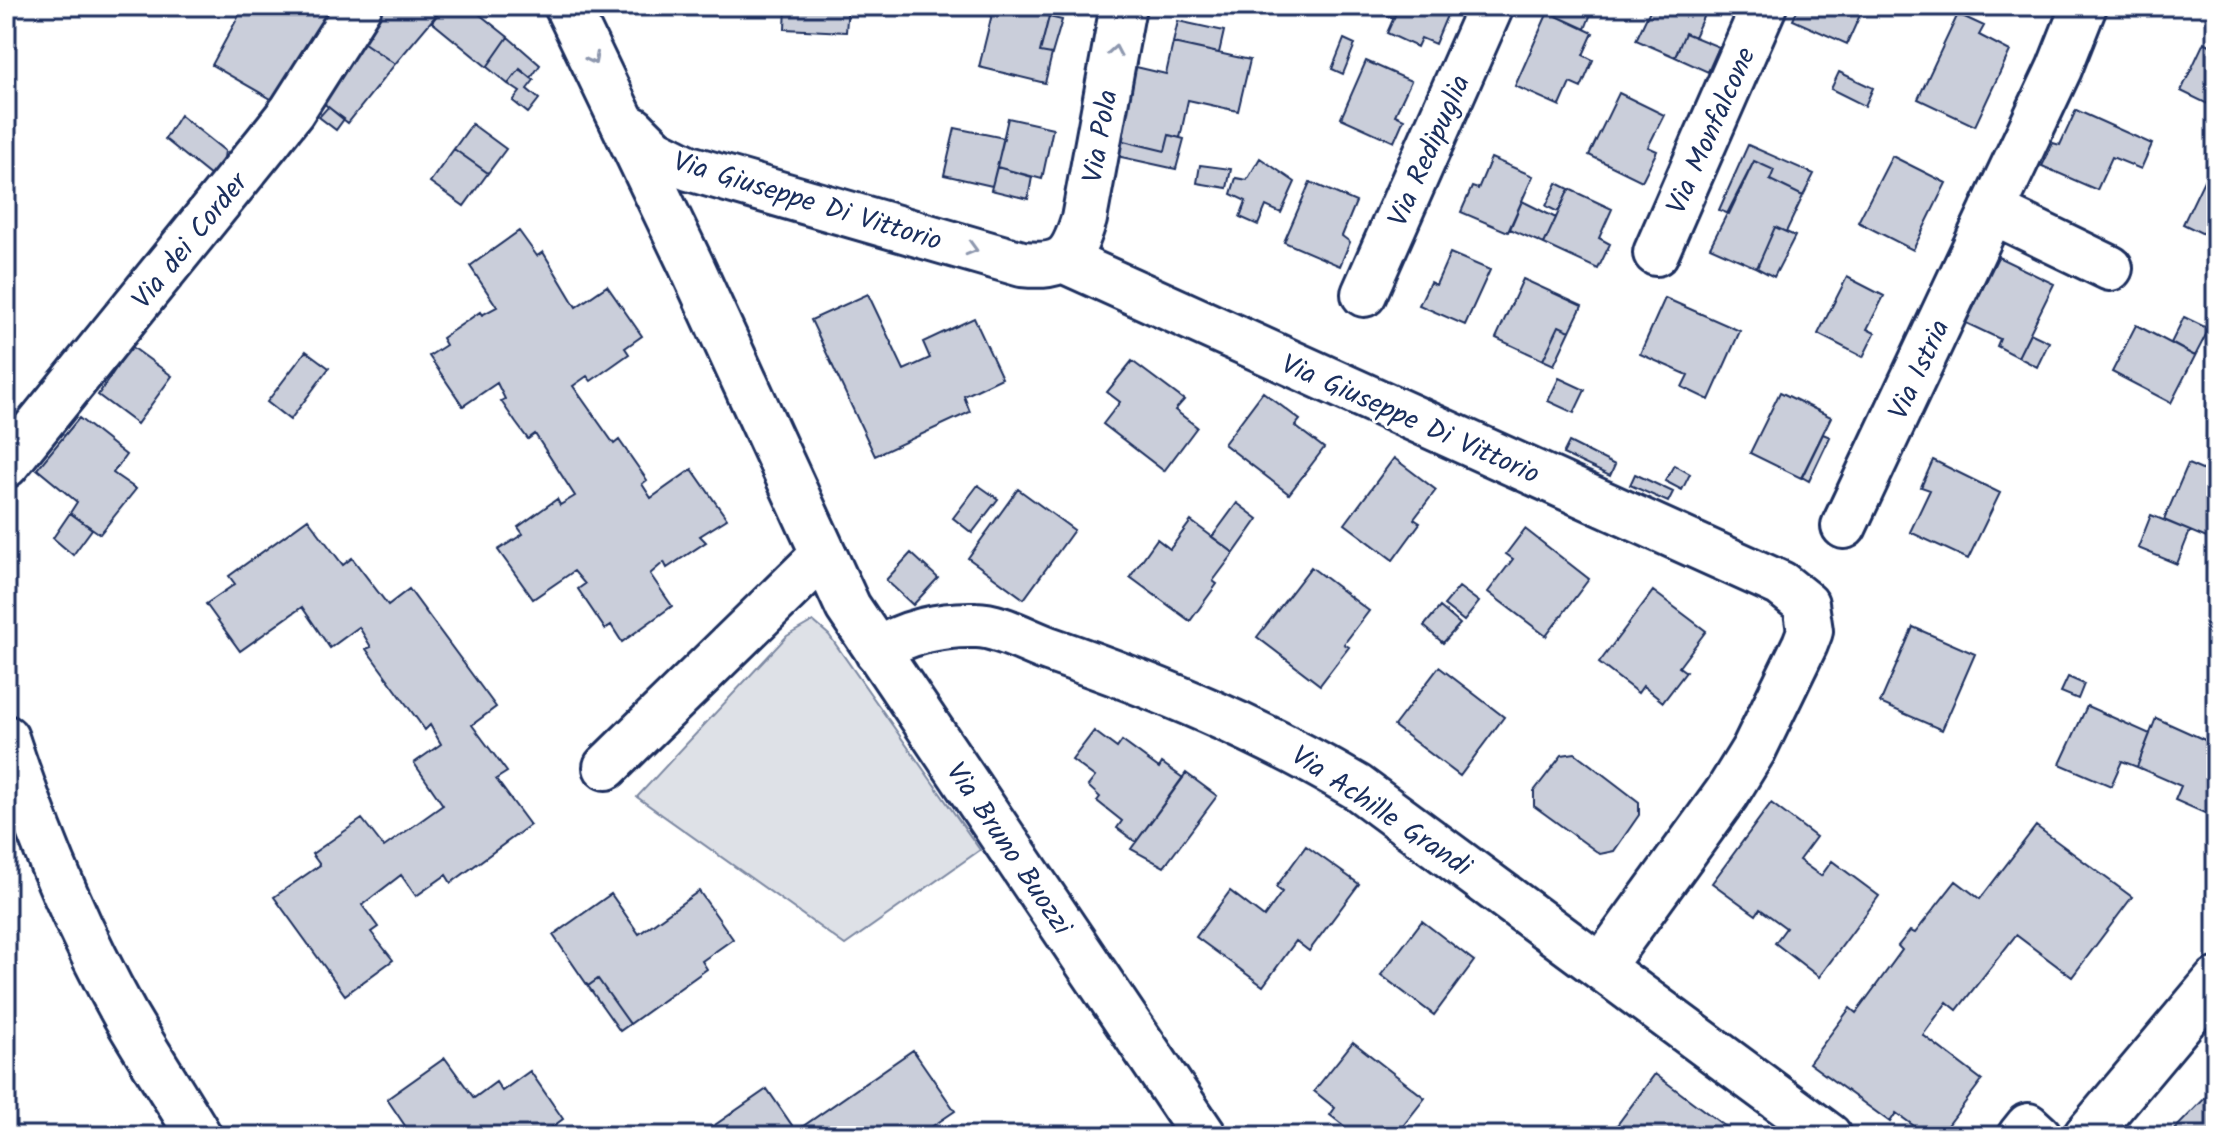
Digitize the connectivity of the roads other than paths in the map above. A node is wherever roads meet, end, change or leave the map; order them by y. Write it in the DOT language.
graph roads {
  1 [pos="359,6"];
  2 [pos="567,6"];
  3 [pos="1123,6"];
  4 [pos="1491,6"];
  5 [pos="1764,6"];
  6 [pos="2084,6"];
  7 [pos="620,112"];
  8 [pos="760,189"];
  9 [pos="1992,211"];
  10 [pos="1656,253"];
  11 [pos="1063,260"];
  12 [pos="691,265"];
  13 [pos="2110,268"];
  14 [pos="1364,294"];
  15 [pos="6,465"];
  16 [pos="1844,526"];
  17 [pos="822,556"];
  18 [pos="877,651"];
  19 [pos="6,738"];
  20 [pos="606,767"];
  21 [pos="1601,967"];
  22 [pos="2208,1010"];
  23 [pos="199,1136"];
  24 [pos="1204,1136"];
  25 [pos="1829,1136"];
  26 [pos="2020,1136"];
  27 [pos="2039,1136"];
  28 [pos="2086,1136"];
  1 -- 15 [label="street, Via dei Corder"];
  2 -- 7 [label="street, Via Bruno Buozzi, one-way"];
  11 -- 3 [label="street, Via Pola, one-way"];
  4 -- 14 [label="street, Via Redipuglia"];
  5 -- 10 [label="street, Via Monfalcone"];
  6 -- 9 [label="street, Via Istria"];
  7 -- 8 [label="street, Via Giuseppe Di Vittorio"];
  7 -- 12 [label="street, Via Bruno Buozzi"];
  8 -- 11 [label="street, Via Giuseppe Di Vittorio, one-way"];
  8 -- 12 [label="street"];
  9 -- 13 [label="street"];
  9 -- 16 [label="street, Via Istria"];
  11 -- 21 [label="street, Via Giuseppe Di Vittorio"];
  12 -- 17 [label="street, Via Bruno Buozzi"];
  17 -- 18 [label="street, Via Bruno Buozzi"];
  17 -- 20 [label="street"];
  18 -- 21 [label="street, Via Achille Grandi"];
  18 -- 24 [label="street, Via Bruno Buozzi"];
  19 -- 23 [label="street"];
  21 -- 25 [label="street, Via Achille Grandi"];
  22 -- 28 [label="street"];
  26 -- 27 [label="street"];
}
